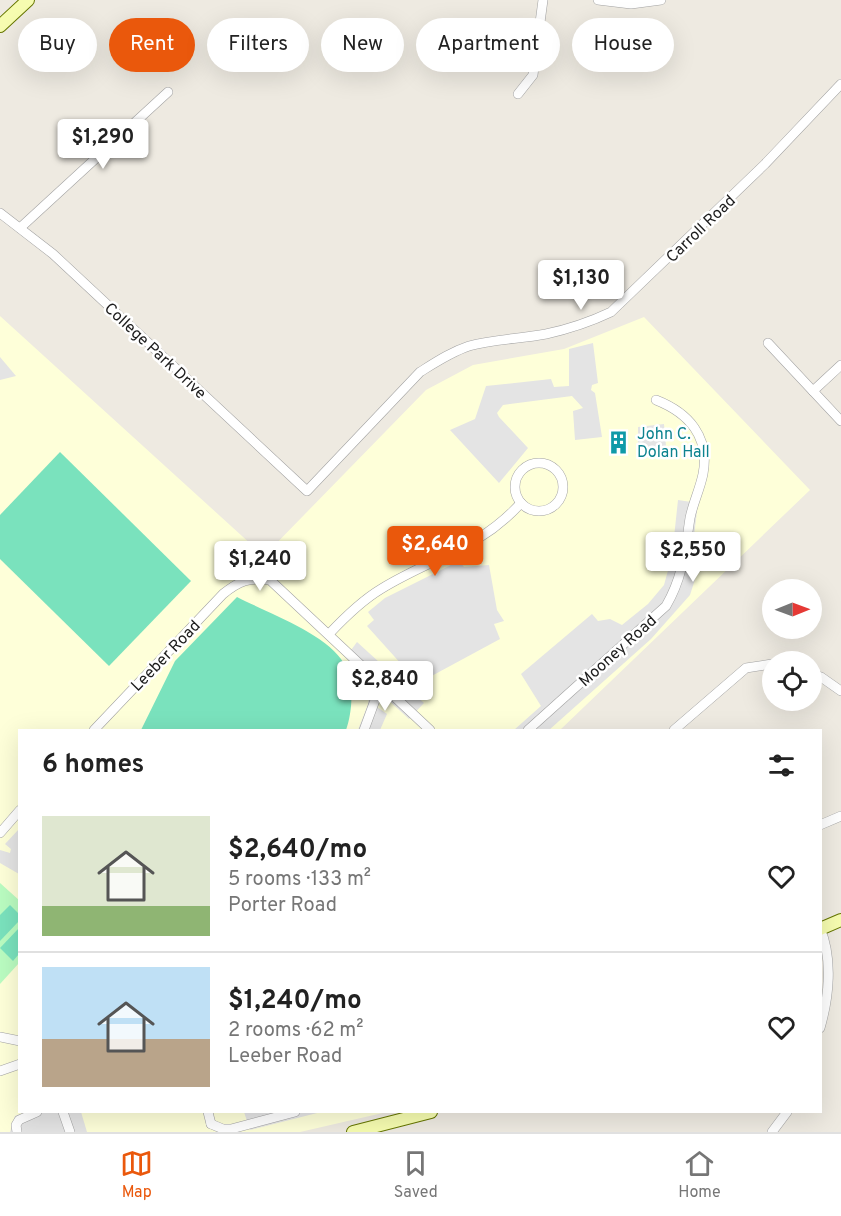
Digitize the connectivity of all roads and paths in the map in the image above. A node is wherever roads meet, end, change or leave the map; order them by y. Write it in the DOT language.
graph roads {
  1 [pos="28,0"];
  2 [pos="543,0"];
  3 [pos="598,0"];
  4 [pos="661,0"];
  5 [pos="0,26"];
  6 [pos="841,84"];
  7 [pos="168,92"];
  8 [pos="518,94"];
  9 [pos="0,213"];
  10 [pos="20,228"];
  11 [pos="768,344"];
  12 [pos="841,365"];
  13 [pos="813,391"];
  14 [pos="657,399"];
  15 [pos="841,421"];
  16 [pos="307,491"];
  17 [pos="521,503"];
  18 [pos="329,634"];
  19 [pos="762,666"];
  20 [pos="822,678"];
  21 [pos="381,684"];
  22 [pos="841,691"];
  23 [pos="95,729"];
  24 [pos="364,729"];
  25 [pos="429,729"];
  26 [pos="529,729"];
  27 [pos="675,729"];
  28 [pos="18,812"];
  29 [pos="841,816"];
  30 [pos="822,824"];
  31 [pos="0,833"];
  32 [pos="841,920"];
  33 [pos="822,928"];
  34 [pos="822,932"];
  35 [pos="822,1015"];
  36 [pos="0,1037"];
  37 [pos="18,1041"];
  38 [pos="18,1065"];
  39 [pos="0,1071"];
  40 [pos="35,1113"];
  41 [pos="63,1113"];
  42 [pos="291,1113"];
  43 [pos="427,1113"];
  44 [pos="786,1113"];
  45 [pos="208,1128"];
  46 [pos="16,1132"];
  47 [pos="70,1132"];
  48 [pos="352,1132"];
  49 [pos="772,1132"];
  1 -- 5 [label="main road"];
  2 -- 8 [label="street"];
  3 -- 4 [label="street"];
  6 -- 16 [label="street, Carroll Road"];
  7 -- 10 [label="street"];
  9 -- 10 [label="street, College Park Drive"];
  10 -- 16 [label="street, College Park Drive"];
  11 -- 13 [label="street"];
  12 -- 13 [label="street"];
  13 -- 15 [label="street"];
  14 -- 26 [label="street, Mooney Road"];
  17 -- 17 [label="street"];
  17 -- 18 [label="street"];
  18 -- 21 [label="street, Leeber Road"];
  18 -- 23 [label="street, Leeber Road"];
  19 -- 27 [label="street"];
  20 -- 22 [label="street"];
  21 -- 24 [label="street"];
  21 -- 25 [label="street, Leeber Road"];
  28 -- 31 [label="street"];
  29 -- 30 [label="street"];
  32 -- 33 [label="main road"];
  34 -- 35 [label="street"];
  36 -- 37 [label="street"];
  38 -- 39 [label="street"];
  40 -- 46 [label="street"];
  41 -- 47 [label="street"];
  42 -- 45 [label="street"];
  43 -- 48 [label="main road"];
  44 -- 49 [label="street"];
}
